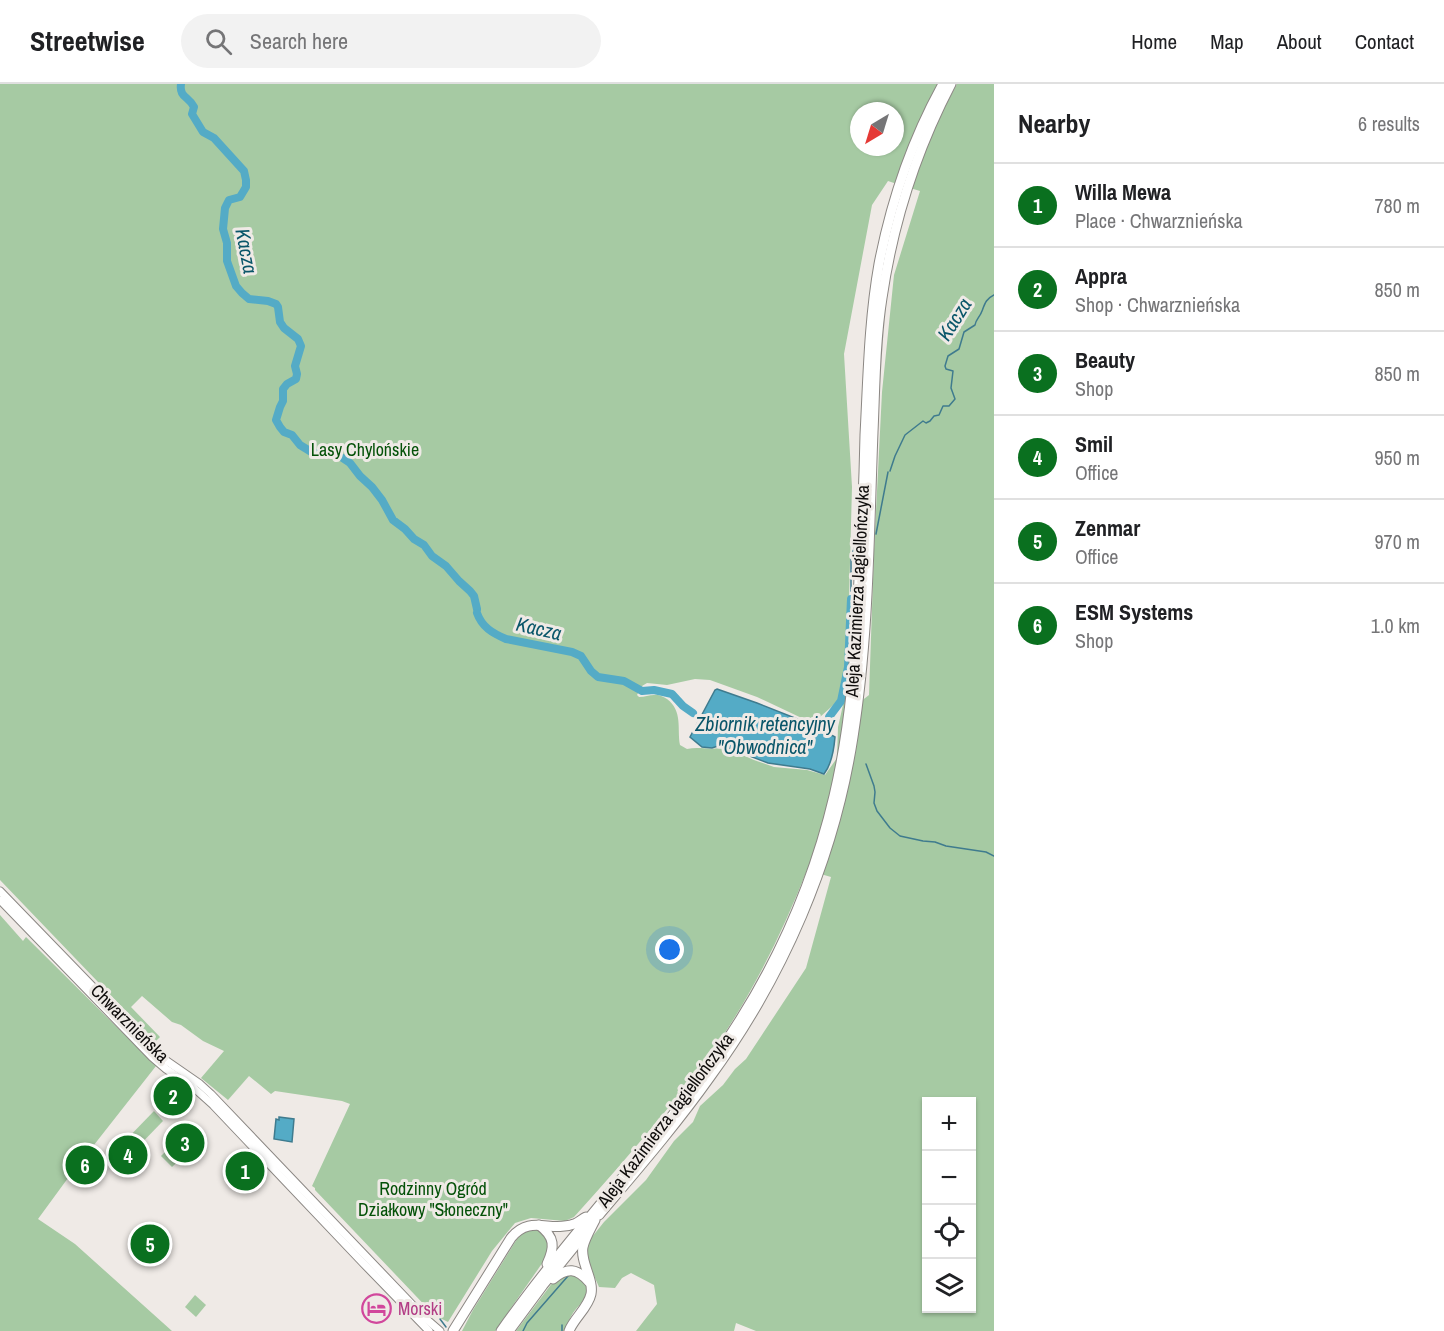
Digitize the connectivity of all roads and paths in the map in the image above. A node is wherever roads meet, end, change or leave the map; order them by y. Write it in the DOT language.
graph roads {
  1 [pos="942,84"];
  2 [pos="951,84"];
  3 [pos="0,891"];
  4 [pos="0,900"];
  5 [pos="595,1215"];
  6 [pos="539,1225"];
  7 [pos="542,1281"];
  8 [pos="589,1282"];
  9 [pos="429,1331"];
  10 [pos="440,1331"];
  11 [pos="453,1331"];
  12 [pos="501,1331"];
  13 [pos="509,1331"];
  14 [pos="569,1331"];
  1 -- 5 [label="highway, Aleja Kazimierza Jagiellończyka"];
  2 -- 5 [label="highway, Aleja Kazimierza Jagiellończyka"];
  3 -- 10 [label="main road, Chwarznieńska"];
  4 -- 9 [label="main road, Chwarznieńska"];
  5 -- 6 [label="highway"];
  5 -- 7 [label="highway, Aleja Kazimierza Jagiellończyka"];
  5 -- 8 [label="highway"];
  6 -- 7 [label="highway"];
  6 -- 11 [label="highway"];
  7 -- 8 [label="highway"];
  7 -- 12 [label="highway, Aleja Kazimierza Jagiellończyka"];
  7 -- 13 [label="highway, Aleja Kazimierza Jagiellończyka"];
  8 -- 14 [label="highway"];
}
